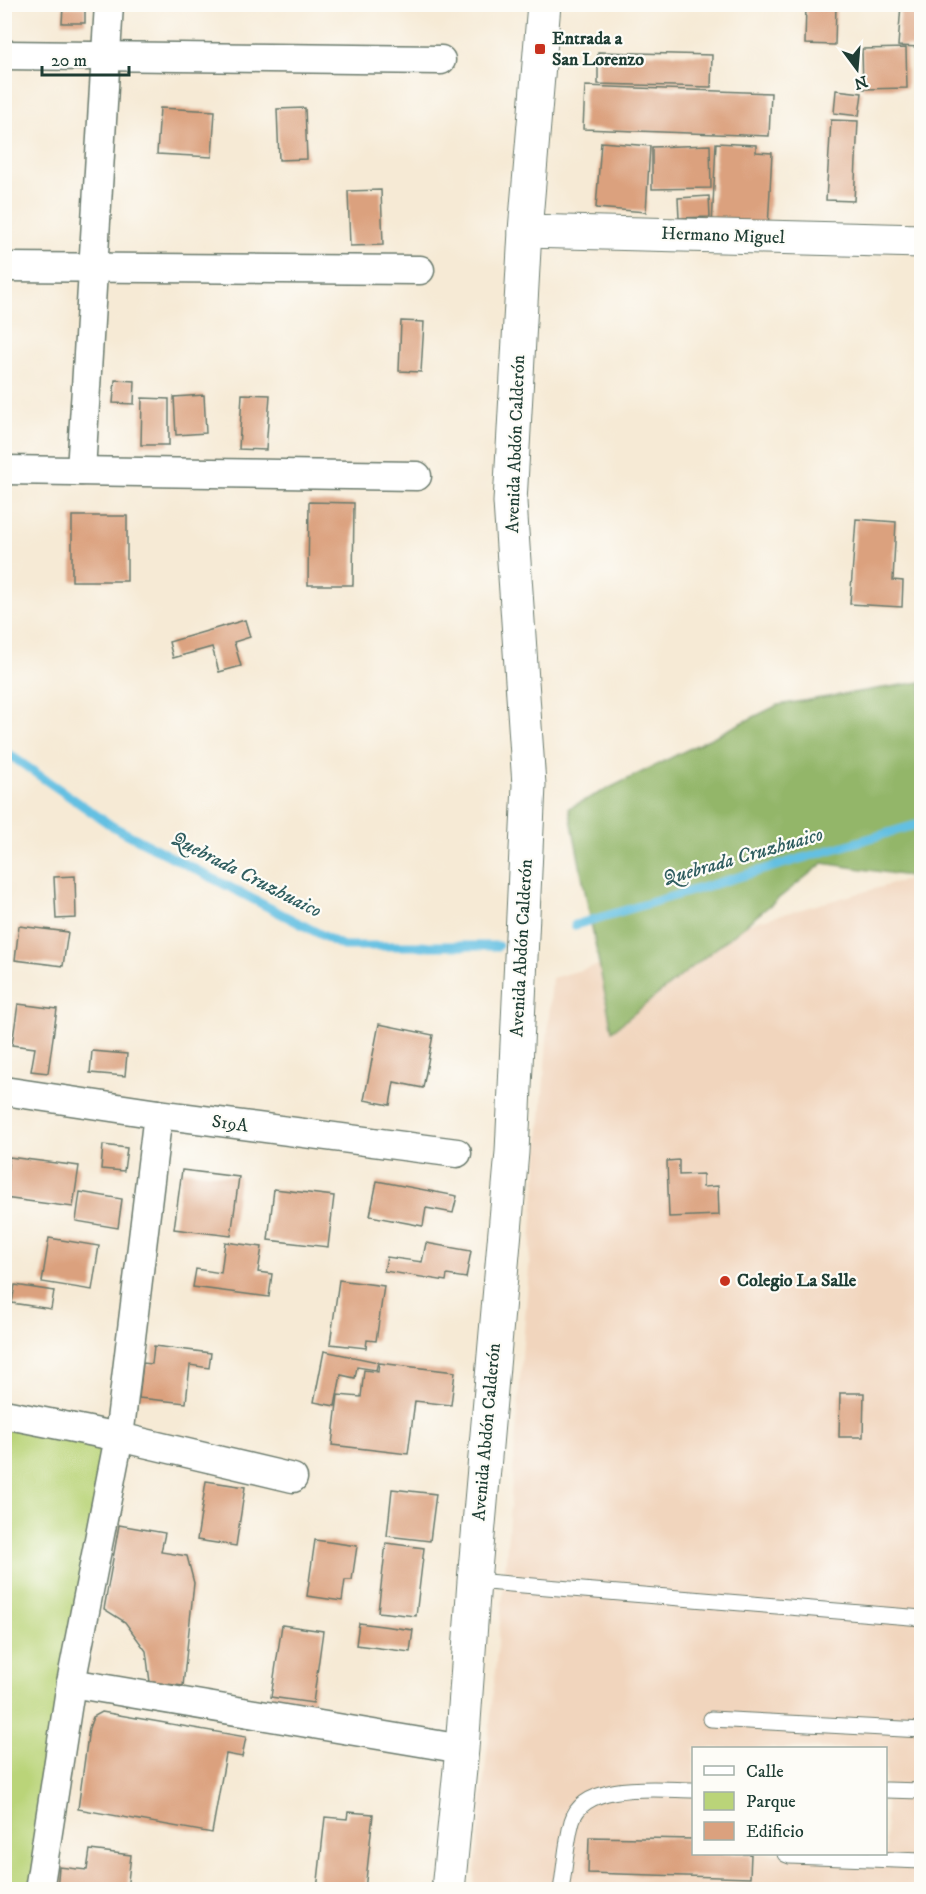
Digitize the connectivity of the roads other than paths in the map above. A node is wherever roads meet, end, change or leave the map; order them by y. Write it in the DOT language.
graph roads {
  1 [pos="109,4"];
  2 [pos="544,4"];
  3 [pos="4,55"];
  4 [pos="106,56"];
  5 [pos="441,60"];
  6 [pos="525,231"];
  7 [pos="921,241"];
  8 [pos="4,267"];
  9 [pos="93,268"];
  10 [pos="420,270"];
  11 [pos="4,470"];
  12 [pos="81,471"];
  13 [pos="417,476"];
  14 [pos="4,1091"];
  15 [pos="158,1114"];
  16 [pos="457,1153"];
  17 [pos="4,1414"];
  18 [pos="119,1437"];
  19 [pos="292,1478"];
  20 [pos="474,1581"];
  21 [pos="921,1618"];
  22 [pos="71,1683"];
  23 [pos="711,1719"];
  24 [pos="921,1730"];
  25 [pos="462,1749"];
  26 [pos="692,1790"];
  27 [pos="887,1791"];
  28 [pos="921,1791"];
  29 [pos="788,1855"];
  30 [pos="921,1861"];
  31 [pos="39,1890"];
  32 [pos="448,1890"];
  33 [pos="561,1890"];
  1 -- 4 [label="street"];
  2 -- 6 [label="street, Avenida Abdón Calderón"];
  3 -- 4 [label="street"];
  4 -- 5 [label="street"];
  4 -- 9 [label="street"];
  6 -- 7 [label="street, Hermano Miguel"];
  6 -- 20 [label="street, Avenida Abdón Calderón"];
  8 -- 9 [label="street"];
  9 -- 10 [label="street"];
  9 -- 12 [label="street"];
  11 -- 12 [label="street"];
  12 -- 13 [label="street"];
  14 -- 15 [label="street, S19A"];
  15 -- 16 [label="street, S19A"];
  15 -- 18 [label="street"];
  17 -- 18 [label="street"];
  18 -- 19 [label="street"];
  18 -- 22 [label="street"];
  20 -- 21 [label="lane"];
  20 -- 25 [label="street, Avenida Abdón Calderón"];
  22 -- 25 [label="street"];
  22 -- 31 [label="street"];
  23 -- 24 [label="lane"];
  25 -- 32 [label="street, Avenida Abdón Calderón"];
  26 -- 33 [label="lane"];
  27 -- 28 [label="lane"];
  29 -- 30 [label="lane"];
}
